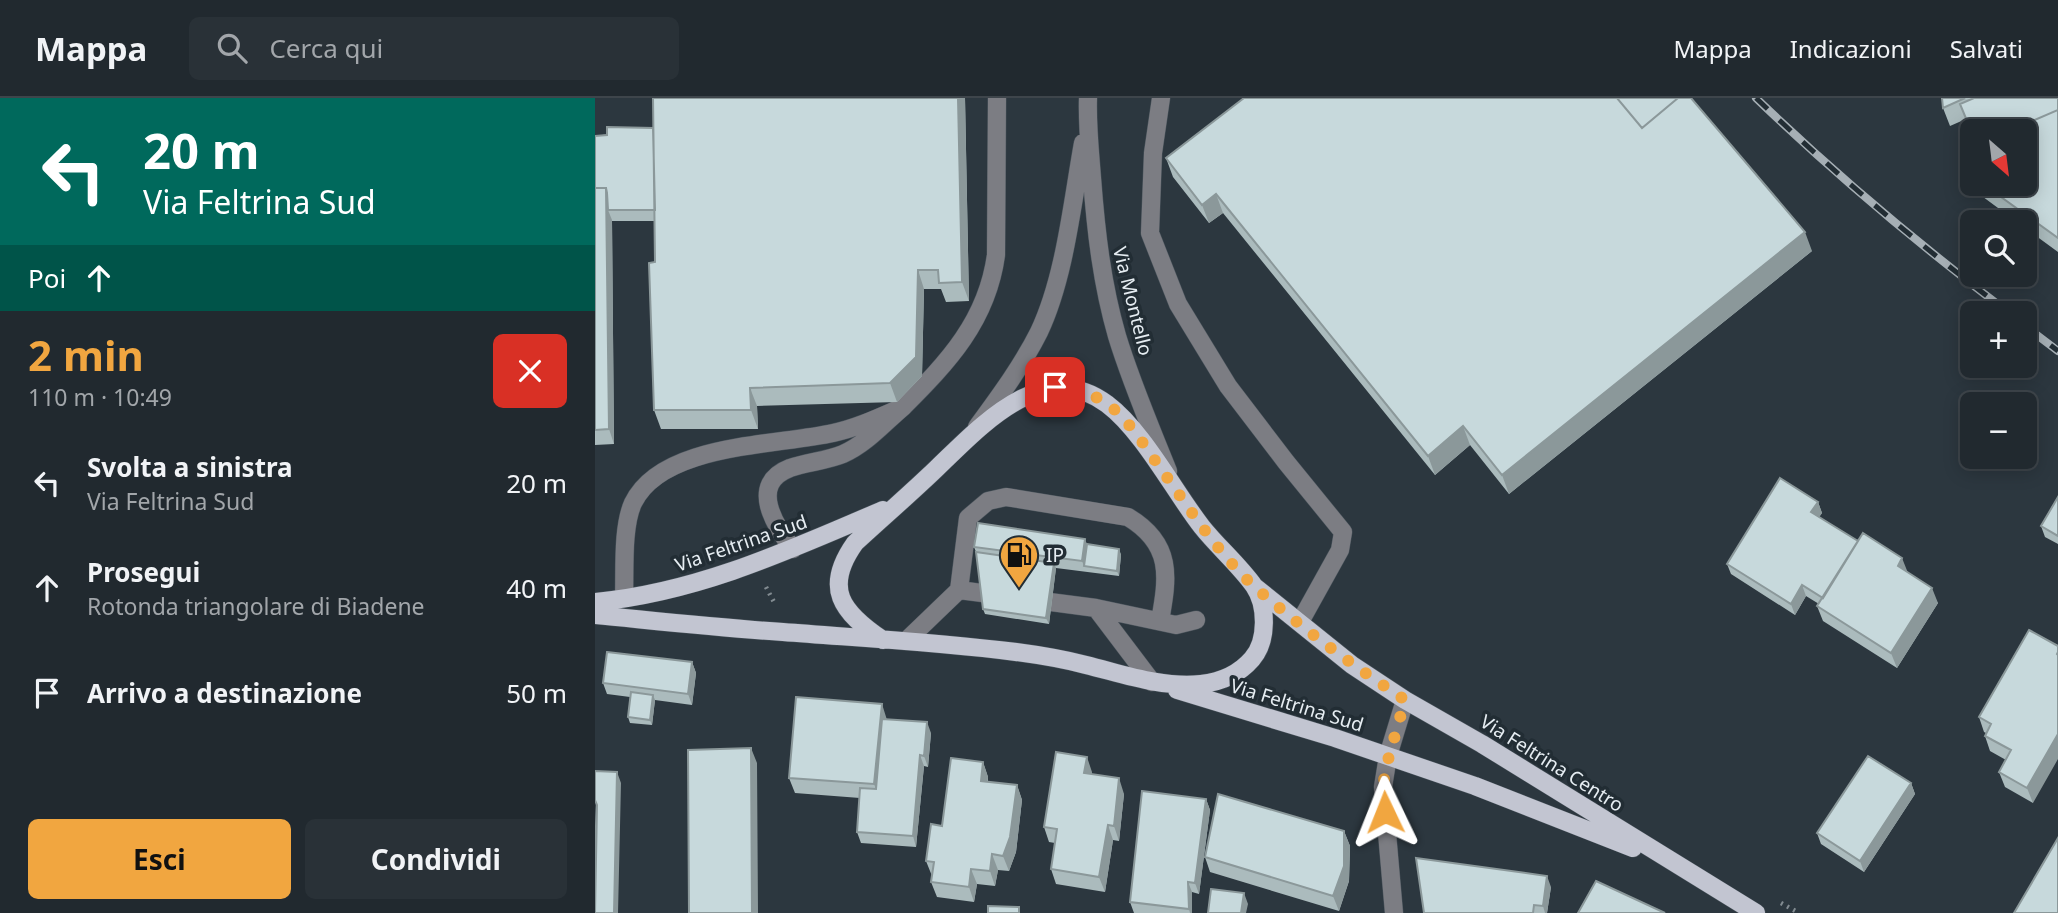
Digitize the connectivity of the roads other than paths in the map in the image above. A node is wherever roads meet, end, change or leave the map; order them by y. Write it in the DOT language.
graph roads {
  1 [pos="997,98"];
  2 [pos="1088,98"];
  3 [pos="1161,98"];
  4 [pos="1087,119"];
  5 [pos="903,407"];
  6 [pos="971,434"];
  7 [pos="1174,485"];
  8 [pos="896,505"];
  9 [pos="793,549"];
  10 [pos="1255,587"];
  11 [pos="959,590"];
  12 [pos="624,598"];
  13 [pos="595,602"];
  14 [pos="1096,608"];
  15 [pos="595,615"];
  16 [pos="1196,620"];
  17 [pos="1160,621"];
  18 [pos="1300,622"];
  19 [pos="883,640"];
  20 [pos="906,641"];
  21 [pos="1152,682"];
  22 [pos="1405,700"];
  23 [pos="1388,756"];
  24 [pos="1676,864"];
  25 [pos="1394,913"];
  26 [pos="1756,913"];
  1 -- 5 [label="street"];
  2 -- 4 [label="street, Via Montello"];
  3 -- 18 [label="street"];
  4 -- 6 [label="street, Via Montello"];
  4 -- 7 [label="street, Via Montello"];
  5 -- 9 [label="street"];
  5 -- 12 [label="street"];
  6 -- 7 [label="main road"];
  6 -- 8 [label="main road"];
  7 -- 10 [label="main road"];
  8 -- 9 [label="main road, Via Feltrina Sud"];
  8 -- 19 [label="main road"];
  9 -- 12 [label="main road, Via Feltrina Sud"];
  10 -- 18 [label="main road"];
  10 -- 21 [label="main road"];
  11 -- 14 [label="street"];
  11 -- 17 [label="street"];
  11 -- 20 [label="street"];
  12 -- 13 [label="main road, Via Feltrina Sud"];
  14 -- 17 [label="street"];
  14 -- 21 [label="street"];
  15 -- 19 [label="main road"];
  16 -- 17 [label="street"];
  18 -- 22 [label="main road"];
  19 -- 20 [label="main road"];
  20 -- 21 [label="main road"];
  21 -- 23 [label="main road, Via Feltrina Sud"];
  22 -- 23 [label="street"];
  22 -- 24 [label="main road, Via Feltrina Centro"];
  23 -- 24 [label="main road, Via Feltrina Centro"];
  23 -- 25 [label="street"];
  24 -- 26 [label="main road, Via Feltrina Centro"];
}
